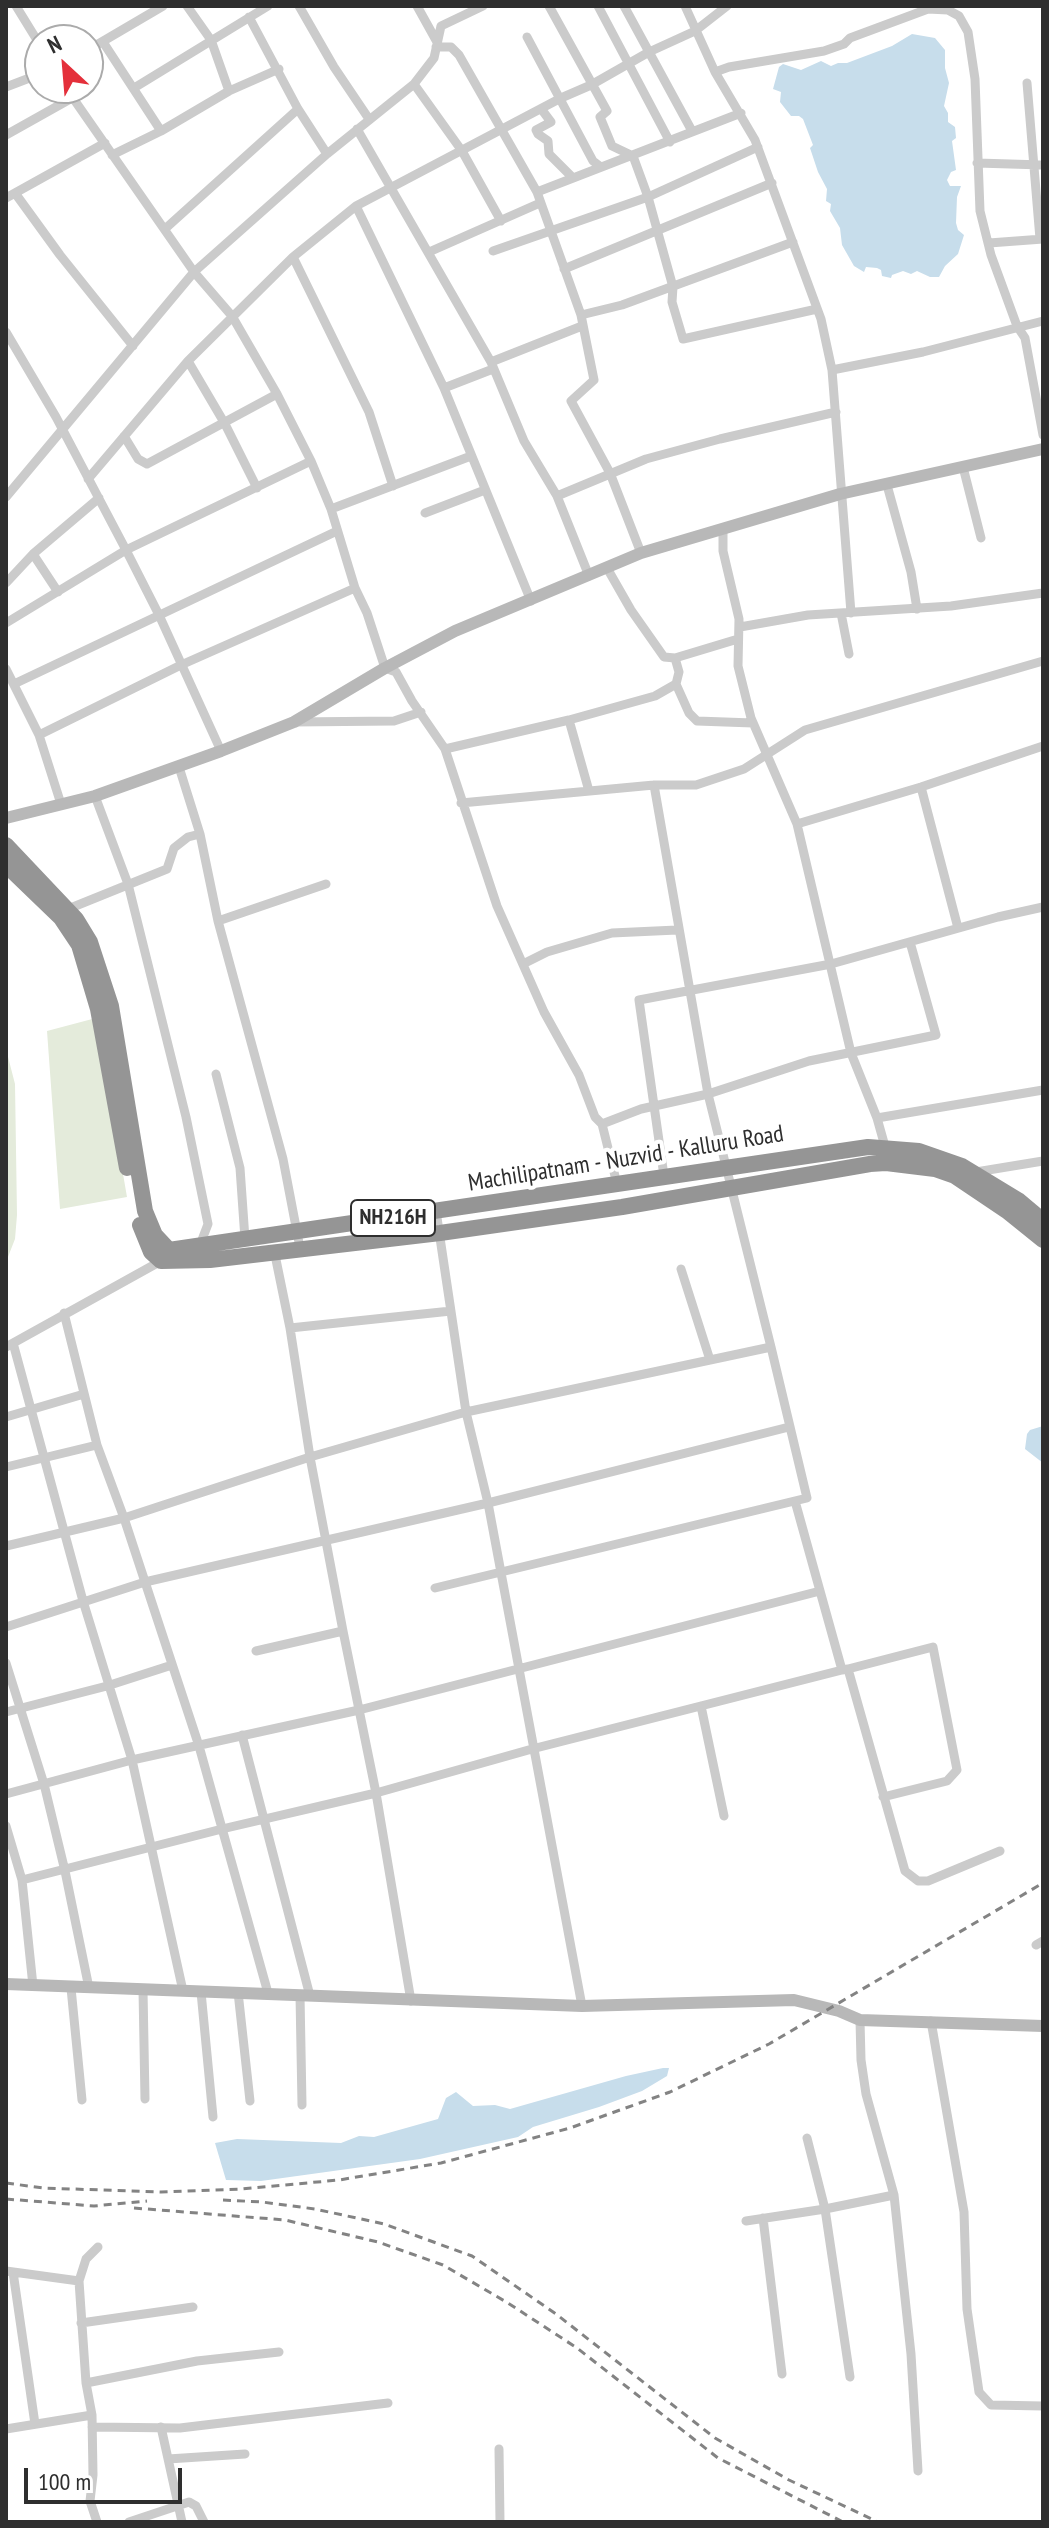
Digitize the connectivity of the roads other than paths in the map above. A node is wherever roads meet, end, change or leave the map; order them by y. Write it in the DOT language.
graph roads {
  1 [pos="16,6"];
  2 [pos="137,6"];
  3 [pos="163,6"];
  4 [pos="187,6"];
  5 [pos="268,6"];
  6 [pos="299,6"];
  7 [pos="417,6"];
  8 [pos="482,6"];
  9 [pos="549,6"];
  10 [pos="598,6"];
  11 [pos="624,6"];
  12 [pos="685,6"];
  13 [pos="727,6"];
  14 [pos="928,8"];
  15 [pos="249,17"];
  16 [pos="144,18"];
  17 [pos="27,24"];
  18 [pos="695,31"];
  19 [pos="527,37"];
  20 [pos="211,40"];
  21 [pos="104,41"];
  22 [pos="104,43"];
  23 [pos="436,44"];
  24 [pos="649,52"];
  25 [pos="628,65"];
  26 [pos="279,69"];
  27 [pos="715,72"];
  28 [pos="6,73"];
  29 [pos="1027,83"];
  30 [pos="414,84"];
  31 [pos="591,85"];
  32 [pos="9,86"];
  33 [pos="134,88"];
  34 [pos="229,91"];
  35 [pos="561,98"];
  36 [pos="61,104"];
  37 [pos="76,104"];
  38 [pos="298,109"];
  39 [pos="542,110"];
  40 [pos="741,113"];
  41 [pos="369,119"];
  42 [pos="357,129"];
  43 [pos="501,129"];
  44 [pos="161,131"];
  45 [pos="692,131"];
  46 [pos="6,135"];
  47 [pos="670,142"];
  48 [pos="105,143"];
  49 [pos="758,147"];
  50 [pos="462,151"];
  51 [pos="327,154"];
  52 [pos="112,155"];
  53 [pos="633,156"];
  54 [pos="977,163"];
  55 [pos="1038,165"];
  56 [pos="601,167"];
  57 [pos="573,178"];
  58 [pos="772,183"];
  59 [pos="392,186"];
  60 [pos="11,196"];
  61 [pos="648,197"];
  62 [pos="539,198"];
  63 [pos="356,206"];
  64 [pos="501,221"];
  65 [pos="166,228"];
  66 [pos="549,230"];
  67 [pos="658,232"];
  68 [pos="1042,239"];
  69 [pos="793,242"];
  70 [pos="989,243"];
  71 [pos="493,251"];
  72 [pos="429,252"];
  73 [pos="293,257"];
  74 [pos="564,269"];
  75 [pos="194,272"];
  76 [pos="673,287"];
  77 [pos="817,309"];
  78 [pos="232,316"];
  79 [pos="582,320"];
  80 [pos="1043,321"];
  81 [pos="1017,326"];
  82 [pos="6,332"];
  83 [pos="133,346"];
  84 [pos="188,361"];
  85 [pos="492,366"];
  86 [pos="832,370"];
  87 [pos="444,388"];
  88 [pos="277,394"];
  89 [pos="836,412"];
  90 [pos="225,424"];
  91 [pos="62,429"];
  92 [pos="1043,435"];
  93 [pos="124,436"];
  94 [pos="1043,449"];
  95 [pos="471,456"];
  96 [pos="311,461"];
  97 [pos="963,467"];
  98 [pos="610,473"];
  99 [pos="88,479"];
  100 [pos="887,485"];
  101 [pos="393,486"];
  102 [pos="257,488"];
  103 [pos="485,490"];
  104 [pos="840,494"];
  105 [pos="557,496"];
  106 [pos="6,497"];
  107 [pos="99,498"];
  108 [pos="331,509"];
  109 [pos="425,513"];
  110 [pos="723,528"];
  111 [pos="337,531"];
  112 [pos="981,538"];
  113 [pos="126,550"];
  114 [pos="641,553"];
  115 [pos="33,554"];
  116 [pos="607,568"];
  117 [pos="589,576"];
  118 [pos="6,583"];
  119 [pos="355,588"];
  120 [pos="58,592"];
  121 [pos="1043,593"];
  122 [pos="531,601"];
  123 [pos="917,609"];
  124 [pos="846,613"];
  125 [pos="159,615"];
  126 [pos="6,623"];
  127 [pos="740,627"];
  128 [pos="738,639"];
  129 [pos="849,654"];
  130 [pos="675,658"];
  131 [pos="1043,661"];
  132 [pos="181,665"];
  133 [pos="385,668"];
  134 [pos="6,669"];
  135 [pos="14,684"];
  136 [pos="676,684"];
  137 [pos="421,712"];
  138 [pos="569,720"];
  139 [pos="294,722"];
  140 [pos="753,723"];
  141 [pos="39,735"];
  142 [pos="1043,746"];
  143 [pos="445,749"];
  144 [pos="221,751"];
  145 [pos="767,756"];
  146 [pos="179,767"];
  147 [pos="654,785"];
  148 [pos="921,787"];
  149 [pos="589,791"];
  150 [pos="95,796"];
  151 [pos="461,803"];
  152 [pos="61,804"];
  153 [pos="6,818"];
  154 [pos="797,824"];
  155 [pos="200,834"];
  156 [pos="6,845"];
  157 [pos="6,865"];
  158 [pos="128,884"];
  159 [pos="326,884"];
  160 [pos="1043,907"];
  161 [pos="68,909"];
  162 [pos="218,921"];
  163 [pos="958,928"];
  164 [pos="677,930"];
  165 [pos="910,942"];
  166 [pos="523,964"];
  167 [pos="831,964"];
  168 [pos="690,990"];
  169 [pos="851,1053"];
  170 [pos="216,1074"];
  171 [pos="1043,1090"];
  172 [pos="708,1094"];
  173 [pos="654,1107"];
  174 [pos="877,1118"];
  175 [pos="602,1124"];
  176 [pos="886,1155"];
  177 [pos="1043,1161"];
  178 [pos="724,1167"];
  179 [pos="976,1172"];
  180 [pos="664,1176"];
  181 [pos="617,1184"];
  182 [pos="730,1188"];
  183 [pos="436,1211"];
  184 [pos="1043,1221"];
  185 [pos="440,1233"];
  186 [pos="245,1239"];
  187 [pos="300,1240"];
  188 [pos="1043,1240"];
  189 [pos="200,1245"];
  190 [pos="274,1250"];
  191 [pos="165,1256"];
  192 [pos="681,1269"];
  193 [pos="451,1311"];
  194 [pos="64,1313"];
  195 [pos="290,1328"];
  196 [pos="9,1345"];
  197 [pos="771,1347"];
  198 [pos="710,1360"];
  199 [pos="84,1394"];
  200 [pos="30,1411"];
  201 [pos="466,1412"];
  202 [pos="6,1417"];
  203 [pos="789,1427"];
  204 [pos="97,1445"];
  205 [pos="42,1457"];
  206 [pos="310,1457"];
  207 [pos="6,1467"];
  208 [pos="795,1501"];
  209 [pos="488,1503"];
  210 [pos="124,1518"];
  211 [pos="65,1530"];
  212 [pos="327,1540"];
  213 [pos="6,1546"];
  214 [pos="501,1572"];
  215 [pos="145,1582"];
  216 [pos="435,1588"];
  217 [pos="820,1591"];
  218 [pos="83,1601"];
  219 [pos="6,1627"];
  220 [pos="343,1631"];
  221 [pos="256,1651"];
  222 [pos="6,1663"];
  223 [pos="172,1665"];
  224 [pos="845,1669"];
  225 [pos="518,1670"];
  226 [pos="107,1686"];
  227 [pos="701,1706"];
  228 [pos="19,1709"];
  229 [pos="359,1710"];
  230 [pos="6,1712"];
  231 [pos="242,1735"];
  232 [pos="199,1746"];
  233 [pos="532,1749"];
  234 [pos="132,1760"];
  235 [pos="44,1784"];
  236 [pos="376,1793"];
  237 [pos="6,1794"];
  238 [pos="883,1797"];
  239 [pos="724,1816"];
  240 [pos="264,1820"];
  241 [pos="6,1826"];
  242 [pos="222,1829"];
  243 [pos="152,1847"];
  244 [pos="1000,1851"];
  245 [pos="65,1871"];
  246 [pos="22,1880"];
  247 [pos="6,1984"];
  248 [pos="33,1986"];
  249 [pos="71,1988"];
  250 [pos="89,1988"];
  251 [pos="143,1990"];
  252 [pos="183,1991"];
  253 [pos="201,1992"];
  254 [pos="238,1992"];
  255 [pos="268,1993"];
  256 [pos="305,1995"];
  257 [pos="411,2001"];
  258 [pos="582,2006"];
  259 [pos="860,2020"];
  260 [pos="931,2021"];
  261 [pos="1043,2026"];
  262 [pos="145,2099"];
  263 [pos="82,2100"];
  264 [pos="250,2101"];
  265 [pos="302,2105"];
  266 [pos="213,2117"];
  267 [pos="807,2138"];
  268 [pos="894,2195"];
  269 [pos="825,2209"];
  270 [pos="763,2218"];
  271 [pos="746,2221"];
  272 [pos="98,2247"];
  273 [pos="10,2271"];
  274 [pos="79,2281"];
  275 [pos="193,2307"];
  276 [pos="81,2323"];
  277 [pos="279,2352"];
  278 [pos="782,2374"];
  279 [pos="850,2377"];
  280 [pos="86,2383"];
  281 [pos="388,2403"];
  282 [pos="1043,2406"];
  283 [pos="92,2415"];
  284 [pos="35,2424"];
  285 [pos="92,2427"];
  286 [pos="161,2427"];
  287 [pos="6,2429"];
  288 [pos="499,2449"];
  289 [pos="245,2454"];
  290 [pos="168,2459"];
  291 [pos="918,2471"];
  292 [pos="177,2506"];
  293 [pos="97,2522"];
  294 [pos="129,2522"];
  295 [pos="182,2522"];
  296 [pos="204,2522"];
  297 [pos="500,2522"];
  1 -- 17 [label="street"];
  2 -- 16 [label="street"];
  3 -- 16 [label="street"];
  4 -- 20 [label="street"];
  5 -- 15 [label="street"];
  6 -- 41 [label="street"];
  7 -- 23 [label="street"];
  8 -- 23 [label="street"];
  9 -- 31 [label="street"];
  10 -- 25 [label="street"];
  11 -- 24 [label="street"];
  12 -- 18 [label="street"];
  13 -- 18 [label="street"];
  14 -- 27 [label="street"];
  14 -- 54 [label="street"];
  15 -- 20 [label="street"];
  15 -- 26 [label="street"];
  16 -- 21 [label="street"];
  18 -- 24 [label="street"];
  18 -- 27 [label="street"];
  19 -- 35 [label="street"];
  20 -- 33 [label="street"];
  20 -- 34 [label="street"];
  22 -- 33 [label="street"];
  23 -- 30 [label="street"];
  23 -- 43 [label="street"];
  24 -- 25 [label="street"];
  24 -- 45 [label="street"];
  25 -- 31 [label="street"];
  25 -- 47 [label="street"];
  26 -- 34 [label="street"];
  26 -- 38 [label="street"];
  27 -- 40 [label="street"];
  28 -- 32 [label="street"];
  29 -- 55 [label="street"];
  30 -- 41 [label="street"];
  30 -- 50 [label="street"];
  31 -- 35 [label="street"];
  31 -- 53 [label="street"];
  33 -- 44 [label="street"];
  34 -- 44 [label="street"];
  35 -- 39 [label="street"];
  35 -- 56 [label="street"];
  36 -- 46 [label="street"];
  37 -- 48 [label="street"];
  38 -- 51 [label="street"];
  38 -- 65 [label="street"];
  39 -- 43 [label="street"];
  39 -- 57 [label="street"];
  40 -- 45 [label="street"];
  40 -- 49 [label="street"];
  41 -- 42 [label="street"];
  42 -- 51 [label="street"];
  42 -- 59 [label="street"];
  43 -- 50 [label="street"];
  43 -- 62 [label="street"];
  44 -- 52 [label="street"];
  45 -- 47 [label="street"];
  47 -- 53 [label="street"];
  48 -- 52 [label="street"];
  48 -- 60 [label="street"];
  49 -- 58 [label="street"];
  49 -- 61 [label="street"];
  50 -- 59 [label="street"];
  50 -- 64 [label="street"];
  51 -- 75 [label="street"];
  52 -- 65 [label="street"];
  53 -- 56 [label="street"];
  53 -- 61 [label="street"];
  54 -- 55 [label="street"];
  54 -- 70 [label="street"];
  55 -- 68 [label="street"];
  56 -- 57 [label="street"];
  57 -- 62 [label="street"];
  58 -- 67 [label="street"];
  58 -- 69 [label="street"];
  59 -- 63 [label="street"];
  59 -- 72 [label="street"];
  60 -- 83 [label="street"];
  61 -- 66 [label="street"];
  61 -- 67 [label="street"];
  62 -- 64 [label="street"];
  62 -- 66 [label="street"];
  63 -- 73 [label="street"];
  63 -- 87 [label="street"];
  64 -- 72 [label="street"];
  65 -- 75 [label="street"];
  66 -- 71 [label="street"];
  66 -- 74 [label="street"];
  67 -- 74 [label="street"];
  67 -- 76 [label="street"];
  68 -- 70 [label="street"];
  69 -- 76 [label="street"];
  69 -- 77 [label="street"];
  70 -- 81 [label="street"];
  72 -- 85 [label="street"];
  73 -- 78 [label="street"];
  73 -- 101 [label="street"];
  74 -- 79 [label="street"];
  75 -- 78 [label="street"];
  75 -- 83 [label="street"];
  76 -- 77 [label="street"];
  76 -- 79 [label="street"];
  77 -- 86 [label="street"];
  78 -- 84 [label="street"];
  78 -- 88 [label="street"];
  79 -- 85 [label="street"];
  79 -- 98 [label="street"];
  80 -- 81 [label="street"];
  81 -- 86 [label="street"];
  81 -- 92 [label="street"];
  82 -- 91 [label="street"];
  83 -- 91 [label="street"];
  84 -- 90 [label="street"];
  84 -- 93 [label="street"];
  85 -- 87 [label="street"];
  85 -- 105 [label="street"];
  86 -- 89 [label="street"];
  87 -- 95 [label="street"];
  88 -- 90 [label="street"];
  88 -- 96 [label="street"];
  89 -- 98 [label="street"];
  89 -- 104 [label="street"];
  90 -- 93 [label="street"];
  90 -- 102 [label="street"];
  91 -- 99 [label="street"];
  91 -- 106 [label="street"];
  93 -- 99 [label="street"];
  94 -- 97 [label="street"];
  95 -- 101 [label="street"];
  95 -- 103 [label="street"];
  96 -- 102 [label="street"];
  96 -- 108 [label="street"];
  97 -- 100 [label="street"];
  97 -- 112 [label="street"];
  98 -- 105 [label="street"];
  98 -- 114 [label="street"];
  99 -- 107 [label="street"];
  100 -- 104 [label="street"];
  100 -- 123 [label="street"];
  101 -- 108 [label="street"];
  102 -- 113 [label="street"];
  103 -- 109 [label="street"];
  103 -- 122 [label="street"];
  104 -- 110 [label="street"];
  104 -- 124 [label="street"];
  105 -- 117 [label="street"];
  107 -- 113 [label="street"];
  107 -- 115 [label="street"];
  108 -- 111 [label="street"];
  110 -- 114 [label="street"];
  110 -- 127 [label="street"];
  111 -- 119 [label="street"];
  111 -- 125 [label="street"];
  113 -- 120 [label="street"];
  113 -- 125 [label="street"];
  114 -- 116 [label="street"];
  115 -- 118 [label="street"];
  115 -- 120 [label="street"];
  116 -- 117 [label="street"];
  116 -- 130 [label="street"];
  117 -- 122 [label="street"];
  119 -- 132 [label="street"];
  119 -- 133 [label="street"];
  120 -- 126 [label="street"];
  121 -- 123 [label="street"];
  122 -- 133 [label="street"];
  123 -- 124 [label="street"];
  124 -- 127 [label="street"];
  124 -- 129 [label="street"];
  125 -- 132 [label="street"];
  125 -- 135 [label="street"];
  127 -- 128 [label="street"];
  128 -- 130 [label="street"];
  128 -- 140 [label="street"];
  130 -- 136 [label="street"];
  131 -- 145 [label="street"];
  132 -- 141 [label="street"];
  132 -- 144 [label="street"];
  133 -- 137 [label="street"];
  133 -- 139 [label="street"];
  134 -- 135 [label="street"];
  135 -- 141 [label="street"];
  136 -- 138 [label="street"];
  136 -- 140 [label="street"];
  137 -- 139 [label="street"];
  137 -- 143 [label="street"];
  138 -- 143 [label="street"];
  138 -- 149 [label="street"];
  139 -- 144 [label="street"];
  140 -- 145 [label="street"];
  141 -- 152 [label="street"];
  142 -- 148 [label="street"];
  143 -- 151 [label="street"];
  144 -- 146 [label="street"];
  145 -- 147 [label="street"];
  145 -- 154 [label="street"];
  146 -- 150 [label="street"];
  146 -- 155 [label="street"];
  147 -- 149 [label="street"];
  147 -- 164 [label="street"];
  148 -- 154 [label="street"];
  148 -- 163 [label="street"];
  149 -- 151 [label="street"];
  150 -- 152 [label="street"];
  150 -- 158 [label="street"];
  151 -- 166 [label="street"];
  152 -- 153 [label="street"];
  154 -- 167 [label="street"];
  155 -- 158 [label="street"];
  155 -- 162 [label="street"];
  156 -- 161 [label="highway"];
  157 -- 191 [label="highway"];
  158 -- 161 [label="street"];
  158 -- 189 [label="street"];
  159 -- 162 [label="street"];
  160 -- 163 [label="street"];
  161 -- 191 [label="highway"];
  162 -- 187 [label="street"];
  163 -- 165 [label="street"];
  164 -- 166 [label="street"];
  164 -- 168 [label="street"];
  165 -- 167 [label="street"];
  165 -- 169 [label="street"];
  166 -- 175 [label="street"];
  167 -- 168 [label="street"];
  167 -- 169 [label="street"];
  168 -- 172 [label="street"];
  168 -- 173 [label="street"];
  169 -- 172 [label="street"];
  169 -- 174 [label="street"];
  170 -- 186 [label="street"];
  171 -- 174 [label="street"];
  172 -- 173 [label="street"];
  172 -- 178 [label="street"];
  173 -- 175 [label="street"];
  173 -- 180 [label="street"];
  174 -- 176 [label="street"];
  175 -- 181 [label="street"];
  176 -- 178 [label="highway, Machilipatnam - Nuzvid - Kalluru Road / NH216H"];
  176 -- 179 [label="highway, Machilipatnam - Nuzvid - Kalluru Road / NH216H"];
  176 -- 182 [label="highway, Machilipatnam - Nuzvid - Kalluru Road / NH216H"];
  176 -- 188 [label="highway, Machilipatnam - Nuzvid - Kalluru Road / NH216H"];
  177 -- 179 [label="street"];
  178 -- 180 [label="highway, Machilipatnam - Nuzvid - Kalluru Road / NH216H"];
  178 -- 182 [label="street"];
  179 -- 184 [label="highway, Machilipatnam - Nuzvid - Kalluru Road / NH216H"];
  180 -- 181 [label="highway, Machilipatnam - Nuzvid - Kalluru Road / NH216H"];
  181 -- 183 [label="highway, Machilipatnam - Nuzvid - Kalluru Road / NH216H"];
  182 -- 185 [label="highway, Machilipatnam - Nuzvid - Kalluru Road / NH216H"];
  182 -- 197 [label="street"];
  183 -- 185 [label="street"];
  183 -- 187 [label="highway, Machilipatnam - Nuzvid - Kalluru Road / NH216H"];
  185 -- 187 [label="highway, Machilipatnam - Nuzvid - Kalluru Road / NH216H"];
  185 -- 193 [label="street"];
  186 -- 187 [label="highway, Machilipatnam - Nuzvid - Kalluru Road / NH216H"];
  186 -- 189 [label="highway, Machilipatnam - Nuzvid - Kalluru Road / NH216H"];
  187 -- 190 [label="highway, Machilipatnam - Nuzvid - Kalluru Road / NH216H"];
  189 -- 191 [label="highway, Machilipatnam - Nuzvid - Kalluru Road / NH216H"];
  190 -- 191 [label="highway, Machilipatnam - Nuzvid - Kalluru Road / NH216H"];
  190 -- 195 [label="street"];
  191 -- 194 [label="street"];
  192 -- 198 [label="street"];
  193 -- 195 [label="street"];
  193 -- 201 [label="street"];
  194 -- 196 [label="street"];
  194 -- 199 [label="street"];
  195 -- 206 [label="street"];
  196 -- 200 [label="street"];
  197 -- 198 [label="street"];
  197 -- 203 [label="street"];
  198 -- 201 [label="street"];
  199 -- 200 [label="street"];
  199 -- 204 [label="street"];
  200 -- 202 [label="street"];
  200 -- 205 [label="street"];
  201 -- 206 [label="street"];
  201 -- 209 [label="street"];
  203 -- 208 [label="street"];
  203 -- 209 [label="street"];
  204 -- 205 [label="street"];
  204 -- 210 [label="street"];
  205 -- 207 [label="street"];
  205 -- 211 [label="street"];
  206 -- 210 [label="street"];
  206 -- 212 [label="street"];
  208 -- 214 [label="street"];
  208 -- 217 [label="street"];
  209 -- 212 [label="street"];
  209 -- 214 [label="street"];
  210 -- 211 [label="street"];
  210 -- 215 [label="street"];
  211 -- 213 [label="street"];
  211 -- 218 [label="street"];
  212 -- 215 [label="street"];
  212 -- 220 [label="street"];
  214 -- 216 [label="street"];
  214 -- 225 [label="street"];
  215 -- 218 [label="street"];
  215 -- 223 [label="street"];
  217 -- 224 [label="street"];
  217 -- 225 [label="street"];
  218 -- 219 [label="street"];
  218 -- 226 [label="street"];
  220 -- 221 [label="street"];
  220 -- 229 [label="street"];
  222 -- 228 [label="street"];
  223 -- 226 [label="street"];
  223 -- 232 [label="street"];
  224 -- 227 [label="street"];
  224 -- 238 [label="street"];
  224 -- 238 [label="street"];
  225 -- 229 [label="street"];
  225 -- 233 [label="street"];
  226 -- 228 [label="street"];
  226 -- 234 [label="street"];
  227 -- 233 [label="street"];
  227 -- 239 [label="street"];
  228 -- 230 [label="street"];
  228 -- 235 [label="street"];
  229 -- 231 [label="street"];
  229 -- 236 [label="street"];
  231 -- 232 [label="street"];
  231 -- 240 [label="street"];
  232 -- 234 [label="street"];
  232 -- 242 [label="street"];
  233 -- 236 [label="street"];
  233 -- 258 [label="street"];
  234 -- 235 [label="street"];
  234 -- 243 [label="street"];
  235 -- 237 [label="street"];
  235 -- 245 [label="street"];
  236 -- 240 [label="street"];
  236 -- 257 [label="street"];
  238 -- 244 [label="street"];
  240 -- 242 [label="street"];
  240 -- 256 [label="street"];
  241 -- 246 [label="street"];
  242 -- 243 [label="street"];
  242 -- 255 [label="street"];
  243 -- 245 [label="street"];
  243 -- 252 [label="street"];
  245 -- 246 [label="street"];
  245 -- 250 [label="street"];
  246 -- 248 [label="street"];
  247 -- 248 [label="street"];
  248 -- 249 [label="street"];
  249 -- 250 [label="street"];
  249 -- 263 [label="street"];
  250 -- 251 [label="street"];
  251 -- 252 [label="street"];
  251 -- 262 [label="street"];
  252 -- 253 [label="street"];
  253 -- 254 [label="street"];
  253 -- 266 [label="street"];
  254 -- 255 [label="street"];
  254 -- 264 [label="street"];
  255 -- 256 [label="street"];
  256 -- 257 [label="street"];
  256 -- 265 [label="street"];
  257 -- 258 [label="street"];
  258 -- 259 [label="street"];
  259 -- 260 [label="street"];
  259 -- 268 [label="street"];
  260 -- 261 [label="street"];
  260 -- 282 [label="street"];
  267 -- 269 [label="street"];
  268 -- 269 [label="street"];
  268 -- 291 [label="street"];
  269 -- 270 [label="street"];
  269 -- 279 [label="street"];
  270 -- 271 [label="street"];
  270 -- 278 [label="street"];
  272 -- 274 [label="street"];
  273 -- 274 [label="street"];
  273 -- 284 [label="street"];
  274 -- 276 [label="street"];
  275 -- 276 [label="street"];
  276 -- 280 [label="street"];
  277 -- 280 [label="street"];
  280 -- 283 [label="street"];
  281 -- 286 [label="street"];
  283 -- 284 [label="street"];
  283 -- 285 [label="street"];
  284 -- 287 [label="street"];
  285 -- 286 [label="street"];
  285 -- 293 [label="street"];
  286 -- 290 [label="street"];
  288 -- 297 [label="street"];
  289 -- 290 [label="street"];
  290 -- 292 [label="street"];
  292 -- 294 [label="street"];
  292 -- 295 [label="street"];
  292 -- 296 [label="street"];
}
